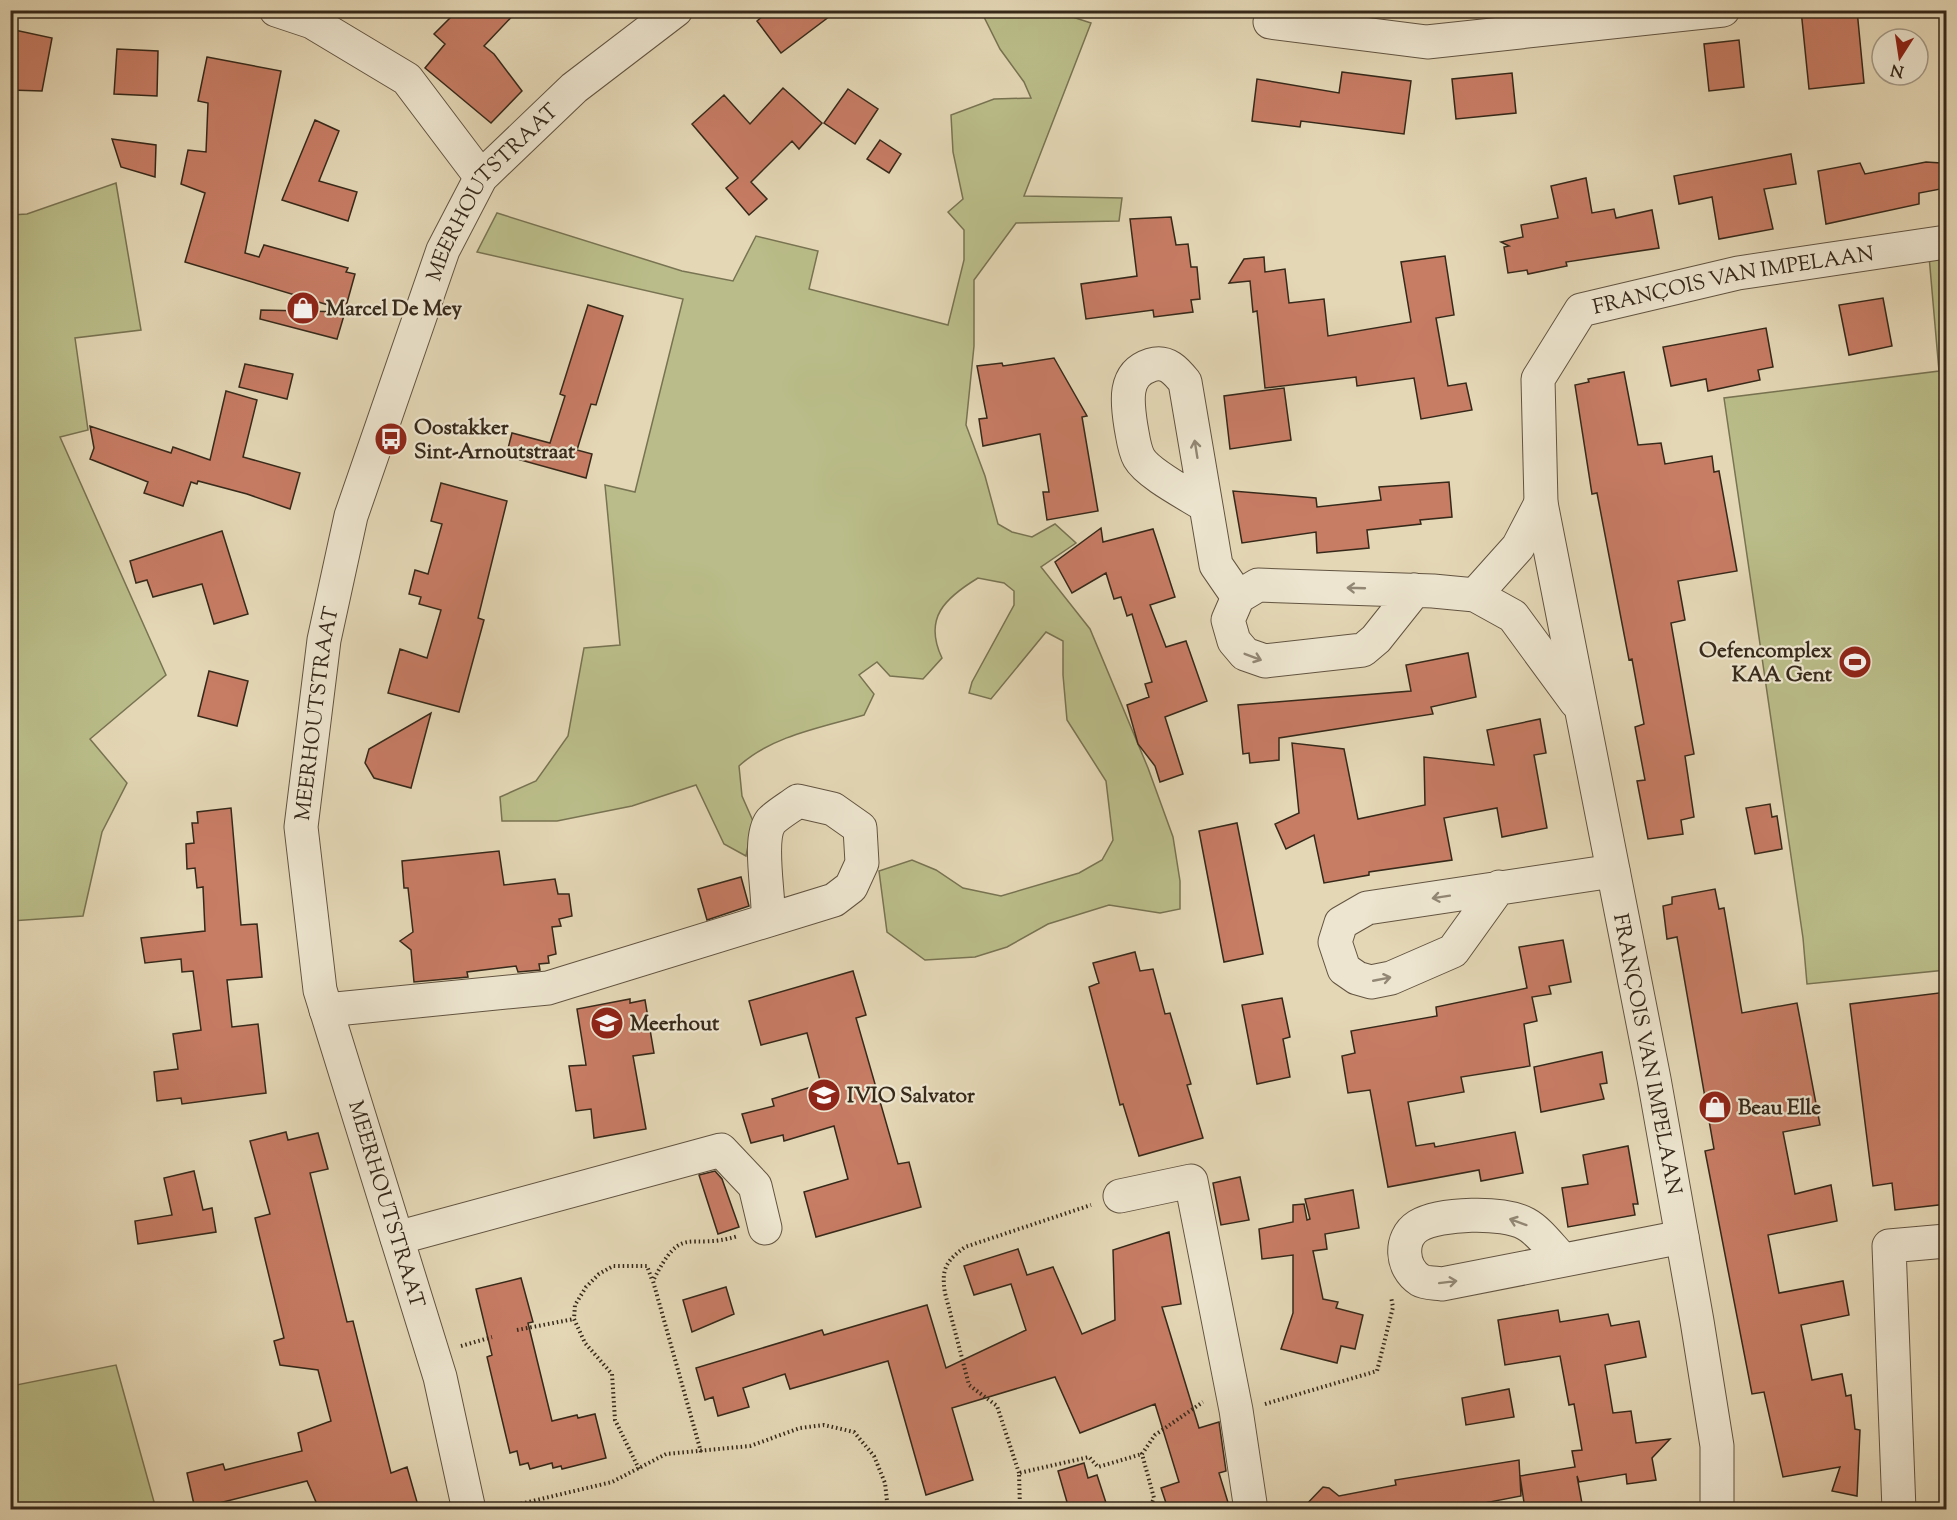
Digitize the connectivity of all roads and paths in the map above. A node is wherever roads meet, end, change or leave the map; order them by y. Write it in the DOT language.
graph roads {
  1 [pos="276,10"];
  2 [pos="676,10"];
  3 [pos="1723,10"];
  4 [pos="1270,21"];
  5 [pos="481,177"];
  6 [pos="1947,242"];
  7 [pos="1541,503"];
  8 [pos="1206,506"];
  9 [pos="1415,590"];
  10 [pos="1475,596"];
  11 [pos="1238,597"];
  12 [pos="1582,711"];
  13 [pos="1613,871"];
  14 [pos="1499,887"];
  15 [pos="768,920"];
  16 [pos="326,1010"];
  17 [pos="1120,1196"];
  18 [pos="765,1228"];
  19 [pos="1682,1237"];
  20 [pos="397,1238"];
  21 [pos="1947,1241"];
  22 [pos="1562,1259"];
  23 [pos="1406,1264"];
  24 [pos="652,1281"];
  25 [pos="574,1319"];
  26 [pos="517,1330"];
  27 [pos="1234,1396"];
  28 [pos="701,1452"];
  29 [pos="1142,1454"];
  30 [pos="639,1468"];
  31 [pos="1019,1473"];
  32 [pos="469,1509"];
  33 [pos="496,1509"];
  34 [pos="888,1509"];
  35 [pos="1016,1509"];
  36 [pos="1149,1509"];
  37 [pos="1251,1509"];
  38 [pos="1717,1509"];
  39 [pos="1899,1509"];
  1 -- 5 [label="street"];
  2 -- 5 [label="street, MEERHOUTSTRAAT"];
  3 -- 4 [label="street"];
  5 -- 16 [label="street, MEERHOUTSTRAAT"];
  6 -- 7 [label="street, FRANÇOIS VAN IMPELAAN"];
  7 -- 10 [label="street, FRANÇOIS VAN IMPELAAN"];
  7 -- 12 [label="street, FRANÇOIS VAN IMPELAAN"];
  8 -- 11 [label="street"];
  9 -- 10 [label="street, FRANÇOIS VAN IMPELAAN"];
  9 -- 11 [label="street, FRANÇOIS VAN IMPELAAN, one-way"];
  11 -- 9 [label="street, one-way"];
  10 -- 12 [label="street, FRANÇOIS VAN IMPELAAN"];
  12 -- 13 [label="street, FRANÇOIS VAN IMPELAAN"];
  13 -- 14 [label="street"];
  13 -- 19 [label="street, FRANÇOIS VAN IMPELAAN"];
  15 -- 16 [label="street"];
  16 -- 20 [label="street, MEERHOUTSTRAAT"];
  17 -- 27 [label="street"];
  17 -- 31 [label="path"];
  18 -- 20 [label="street"];
  18 -- 24 [label="path"];
  19 -- 22 [label="street"];
  19 -- 38 [label="street, FRANÇOIS VAN IMPELAAN"];
  20 -- 32 [label="street, MEERHOUTSTRAAT"];
  21 -- 39 [label="street"];
  23 -- 22 [label="street, one-way"];
  22 -- 23 [label="street, one-way"];
  23 -- 27 [label="path"];
  24 -- 25 [label="path"];
  24 -- 28 [label="path"];
  25 -- 26 [label="path"];
  25 -- 30 [label="path"];
  27 -- 29 [label="path"];
  27 -- 37 [label="street"];
  28 -- 30 [label="path"];
  28 -- 34 [label="path"];
  29 -- 31 [label="path"];
  29 -- 36 [label="path"];
  30 -- 33 [label="path"];
  31 -- 35 [label="path"];
}
